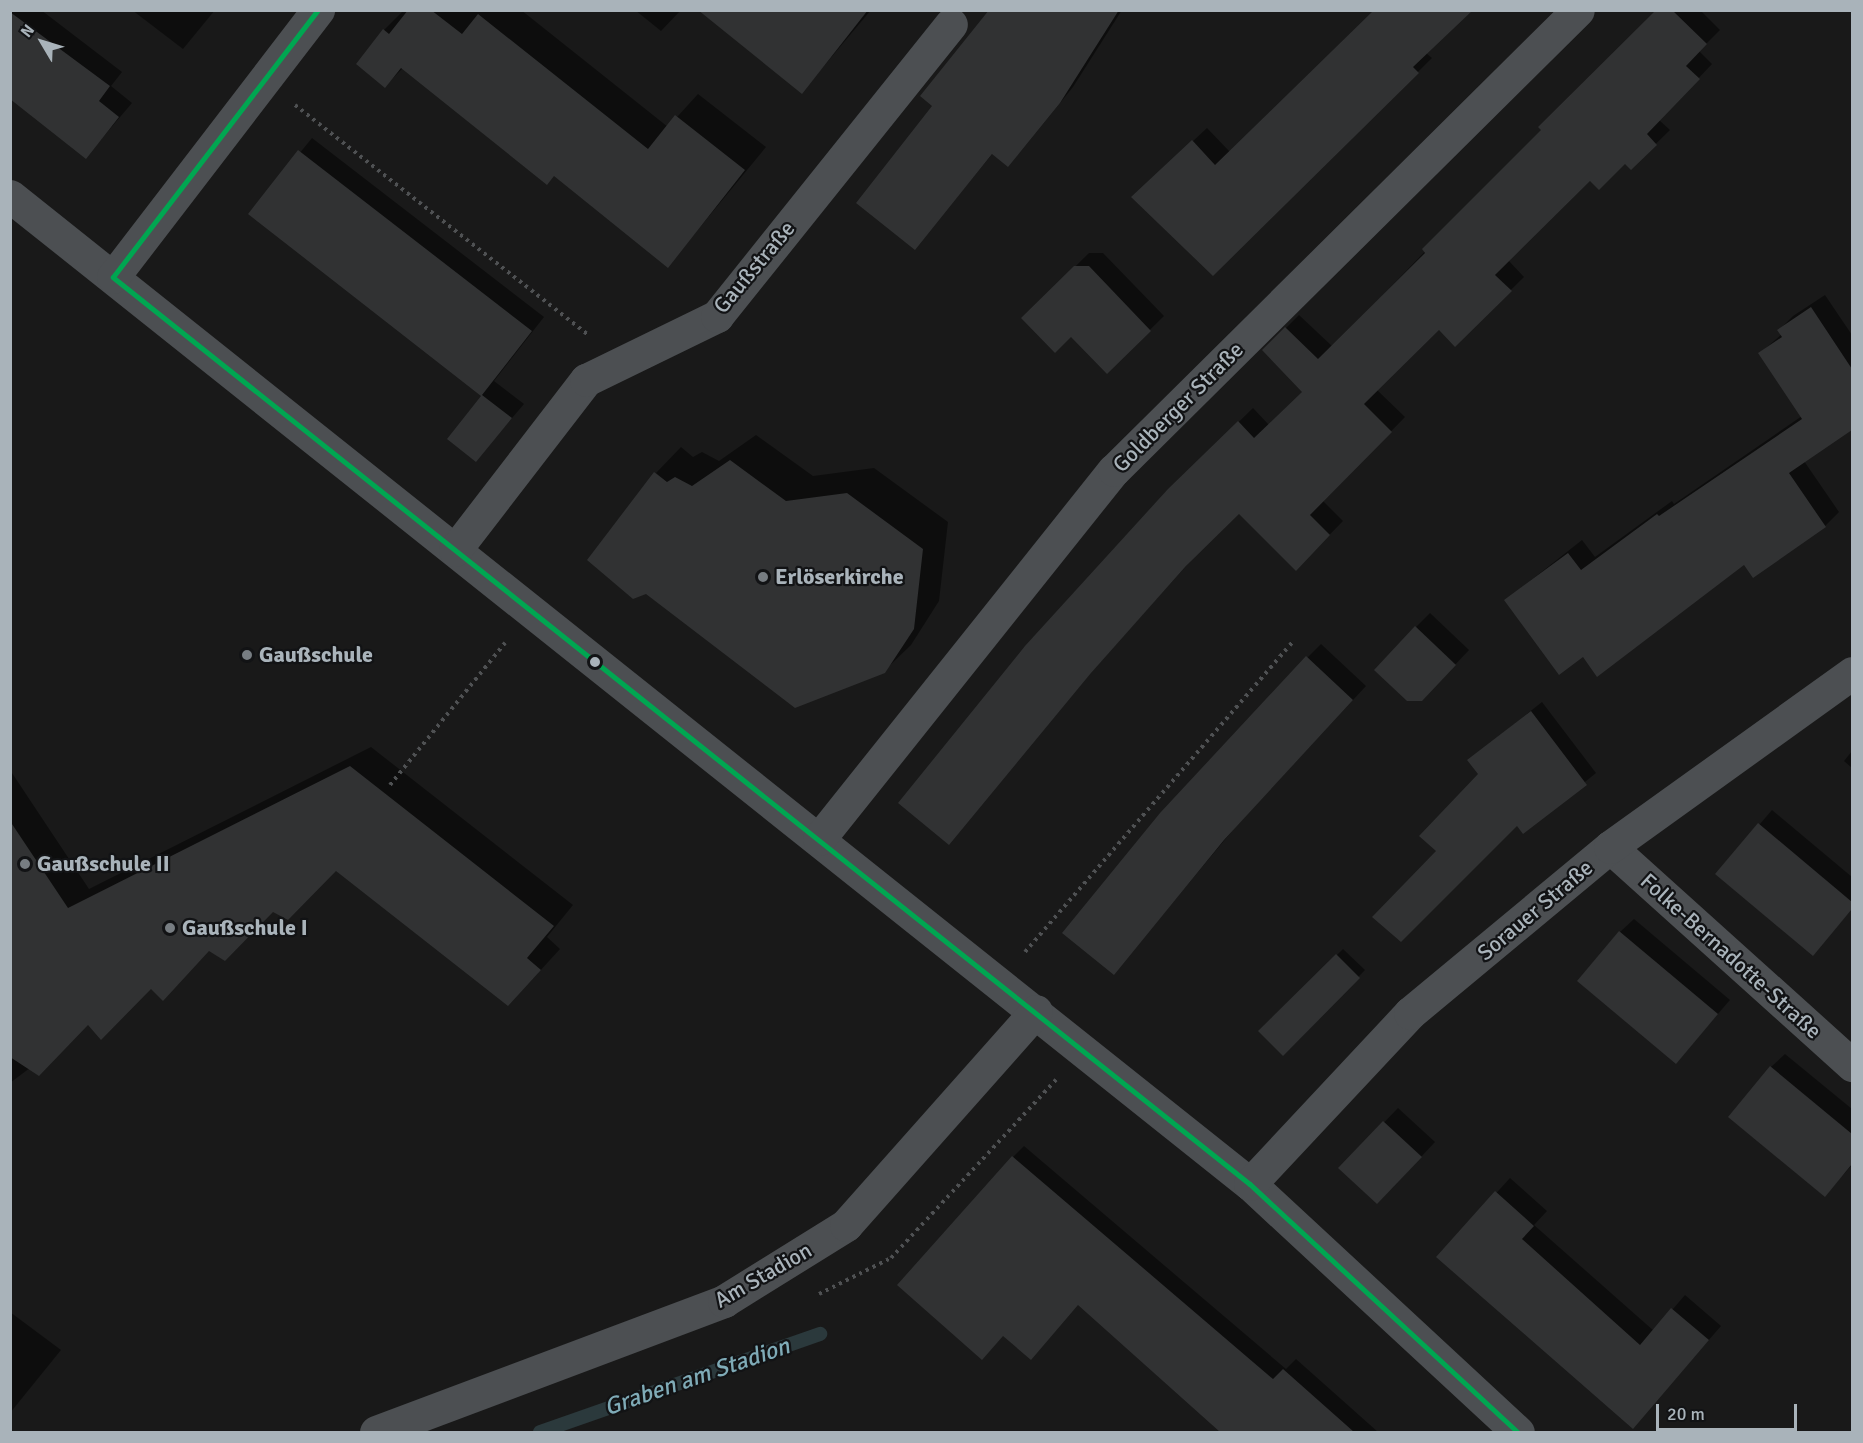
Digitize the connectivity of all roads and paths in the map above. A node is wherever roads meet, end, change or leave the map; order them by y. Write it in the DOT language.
graph roads {
  1 [pos="318,10"];
  2 [pos="1578,10"];
  3 [pos="951,24"];
  4 [pos="264,80"];
  5 [pos="10,196"];
  6 [pos="113,277"];
  7 [pos="623,362"];
  8 [pos="455,550"];
  9 [pos="531,610"];
  10 [pos="1294,640"];
  11 [pos="1852,673"];
  12 [pos="390,785"];
  13 [pos="819,839"];
  14 [pos="1610,847"];
  15 [pos="999,982"];
  16 [pos="1036,1011"];
  17 [pos="1852,1065"];
  18 [pos="1250,1184"];
  19 [pos="376,1432"];
  20 [pos="1518,1432"];
  1 -- 4 [label="street"];
  2 -- 13 [label="street, Goldberger Straße"];
  3 -- 7 [label="street, Gaußstraße"];
  4 -- 6 [label="street"];
  4 -- 7 [label="path"];
  5 -- 6 [label="street"];
  6 -- 8 [label="street"];
  7 -- 8 [label="street, Gaußstraße"];
  8 -- 9 [label="street"];
  9 -- 12 [label="path"];
  9 -- 13 [label="street"];
  10 -- 15 [label="path"];
  11 -- 14 [label="street, Sorauer Straße"];
  13 -- 15 [label="street"];
  14 -- 17 [label="street, Folke-Bernadotte-Straße"];
  14 -- 18 [label="street, Sorauer Straße"];
  15 -- 16 [label="street"];
  16 -- 18 [label="street"];
  16 -- 19 [label="street, Am Stadion"];
  18 -- 20 [label="street"];
}
